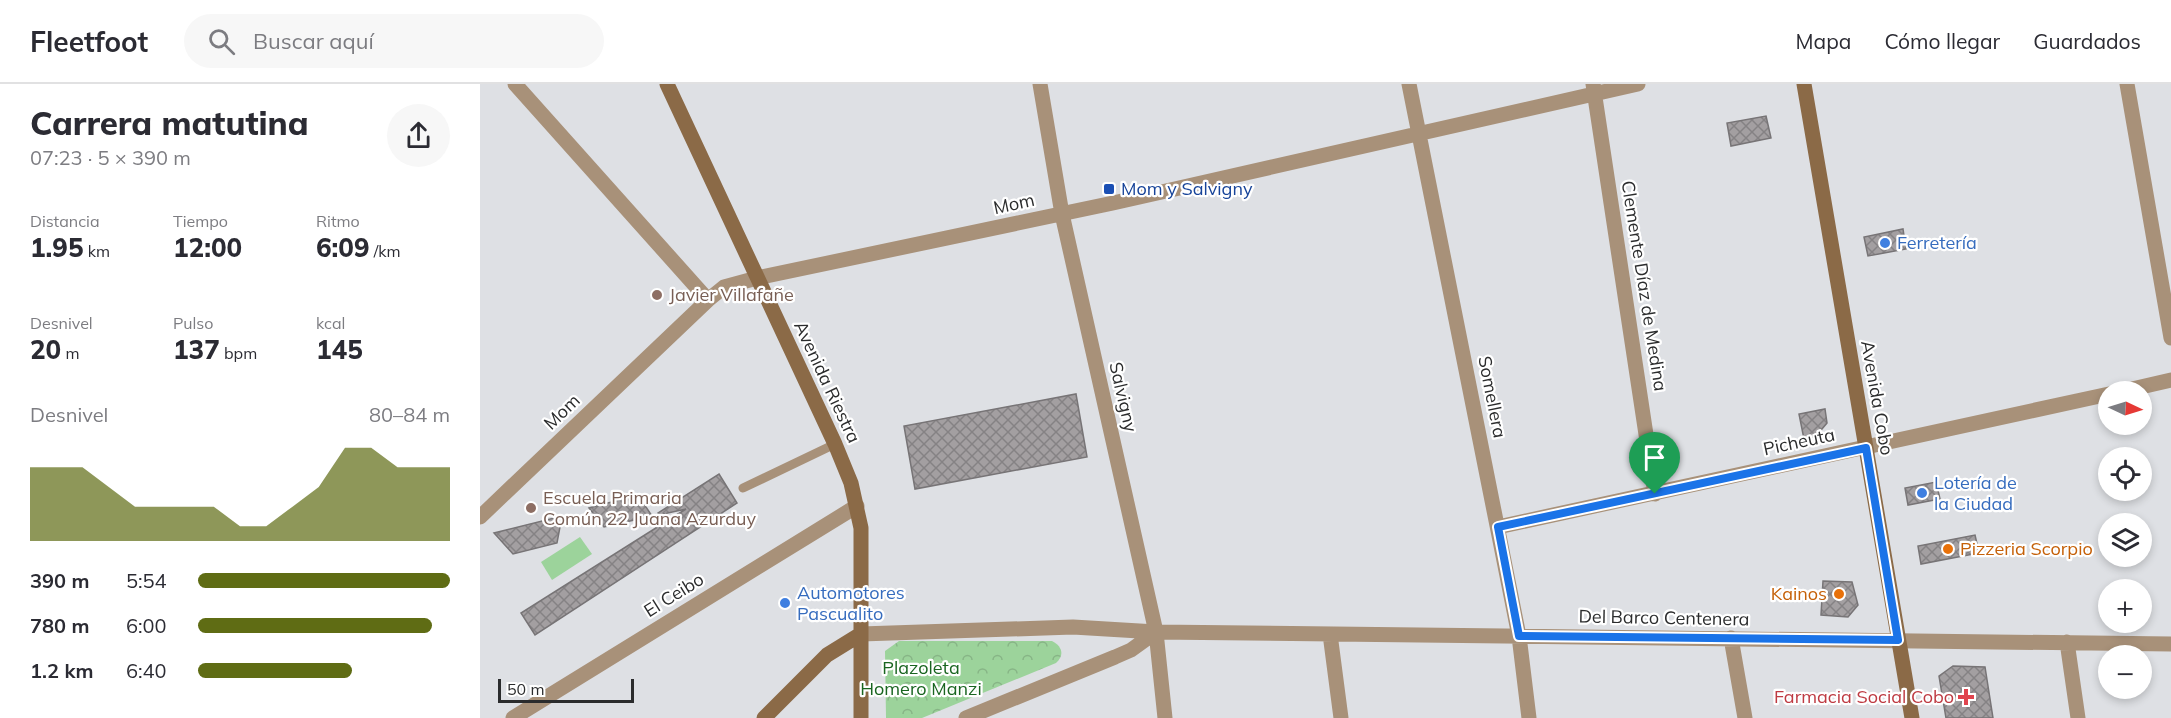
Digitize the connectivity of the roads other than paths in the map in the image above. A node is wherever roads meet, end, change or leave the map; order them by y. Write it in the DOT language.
graph roads {
  1 [pos="514,84"];
  2 [pos="667,84"];
  3 [pos="1040,84"];
  4 [pos="1409,84"];
  5 [pos="1638,84"];
  6 [pos="1804,84"];
  7 [pos="2127,84"];
  8 [pos="1594,89"];
  9 [pos="1420,133"];
  10 [pos="1062,214"];
  11 [pos="757,278"];
  12 [pos="708,300"];
  13 [pos="2171,338"];
  14 [pos="2171,380"];
  15 [pos="2152,384"];
  16 [pos="2098,396"];
  17 [pos="835,444"];
  18 [pos="1866,448"];
  19 [pos="743,488"];
  20 [pos="1655,494"];
  21 [pos="857,506"];
  22 [pos="480,517"];
  23 [pos="1498,527"];
  24 [pos="1156,632"];
  25 [pos="861,634"];
  26 [pos="1330,634"];
  27 [pos="1519,636"];
  28 [pos="1731,638"];
  29 [pos="1898,640"];
  30 [pos="2067,642"];
  31 [pos="2171,644"];
  32 [pos="513,718"];
  33 [pos="764,718"];
  34 [pos="861,718"];
  35 [pos="966,718"];
  36 [pos="1166,718"];
  37 [pos="1341,718"];
  38 [pos="1529,718"];
  39 [pos="1745,718"];
  40 [pos="1912,718"];
  41 [pos="2078,718"];
  1 -- 12 [label="street"];
  2 -- 11 [label="main road, Avenida Riestra"];
  3 -- 10 [label="street, Salvigny"];
  4 -- 9 [label="street, Somellera"];
  5 -- 8 [label="street, Mom"];
  6 -- 18 [label="main road, Avenida Cobo"];
  7 -- 13 [label="street"];
  8 -- 9 [label="street, Mom"];
  8 -- 20 [label="street, Clemente Díaz de Medina"];
  9 -- 10 [label="street, Mom"];
  9 -- 23 [label="street, Somellera"];
  10 -- 11 [label="street, Mom"];
  10 -- 24 [label="street, Salvigny"];
  11 -- 12 [label="street, Mom"];
  11 -- 17 [label="main road, Avenida Riestra"];
  12 -- 22 [label="street, Mom"];
  14 -- 15 [label="street"];
  16 -- 18 [label="street, Picheuta"];
  17 -- 19 [label="lane"];
  17 -- 21 [label="main road, Avenida Riestra"];
  18 -- 20 [label="street, Picheuta"];
  18 -- 29 [label="main road, Avenida Cobo"];
  20 -- 23 [label="street, Picheuta"];
  21 -- 25 [label="main road, Avenida Riestra"];
  21 -- 32 [label="street, El Ceibo"];
  23 -- 27 [label="street, Somellera"];
  24 -- 25 [label="street, Del Barco Centenera"];
  24 -- 26 [label="street, Del Barco Centenera"];
  24 -- 35 [label="street"];
  24 -- 36 [label="street, Salvigny"];
  25 -- 33 [label="main road"];
  25 -- 34 [label="main road, Avenida Riestra"];
  26 -- 27 [label="street, Del Barco Centenera"];
  26 -- 37 [label="street"];
  27 -- 28 [label="street, Del Barco Centenera"];
  27 -- 38 [label="street, Somellera"];
  28 -- 29 [label="street, Del Barco Centenera"];
  28 -- 39 [label="street"];
  29 -- 30 [label="street, Del Barco Centenera"];
  29 -- 40 [label="main road, Avenida Cobo"];
  30 -- 31 [label="street, Del Barco Centenera"];
  30 -- 41 [label="street"];
}
